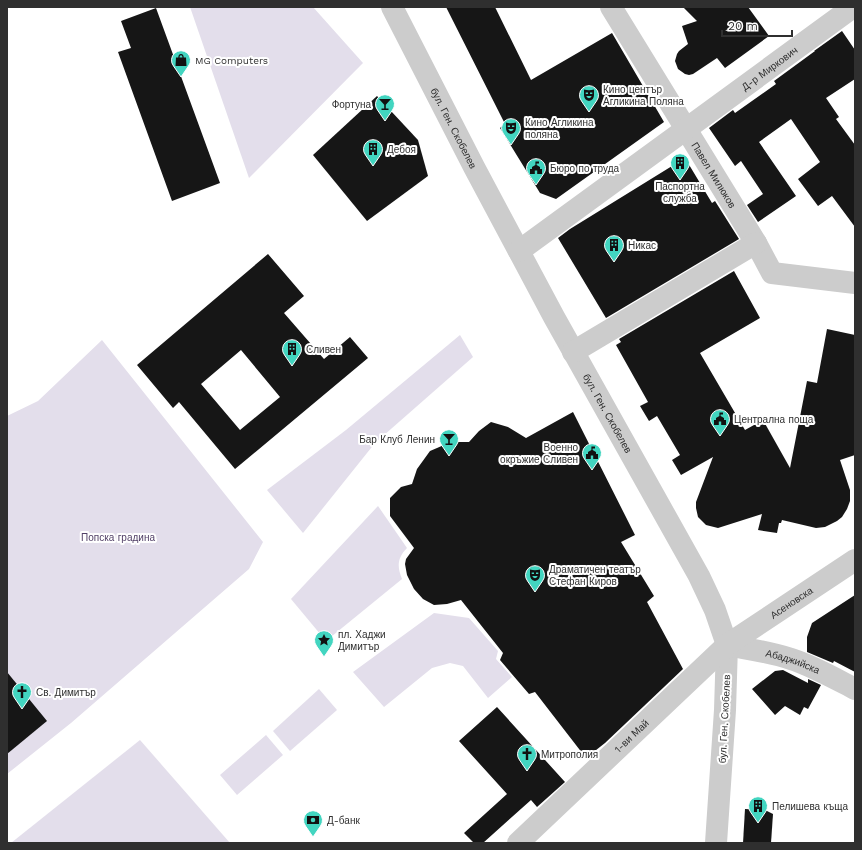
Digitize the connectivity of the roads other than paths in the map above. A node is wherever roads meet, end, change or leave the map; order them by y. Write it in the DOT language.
graph roads {
  1 [pos="392,7"];
  2 [pos="611,7"];
  3 [pos="853,7"];
  4 [pos="686,129"];
  5 [pos="756,243"];
  6 [pos="519,251"];
  7 [pos="855,283"];
  8 [pos="574,352"];
  9 [pos="855,560"];
  10 [pos="727,645"];
  11 [pos="855,689"];
  12 [pos="518,843"];
  13 [pos="716,843"];
  1 -- 6 [label="street, бул. Ген. Скобелев"];
  2 -- 4 [label="street, Павел Милюков"];
  3 -- 4 [label="street, Д-р Миркович"];
  4 -- 5 [label="street, Павел Милюков"];
  4 -- 6 [label="street, Д-р Миркович"];
  5 -- 7 [label="street, Павел Милюков"];
  5 -- 8 [label="street"];
  6 -- 8 [label="street, бул. Ген. Скобелев"];
  8 -- 10 [label="street, бул. Ген. Скобелев"];
  9 -- 10 [label="street, Асеновска"];
  10 -- 11 [label="street, Абаджийска"];
  10 -- 12 [label="street, 1-ви Май"];
  10 -- 13 [label="street, бул. Ген. Скобелев"];
}
